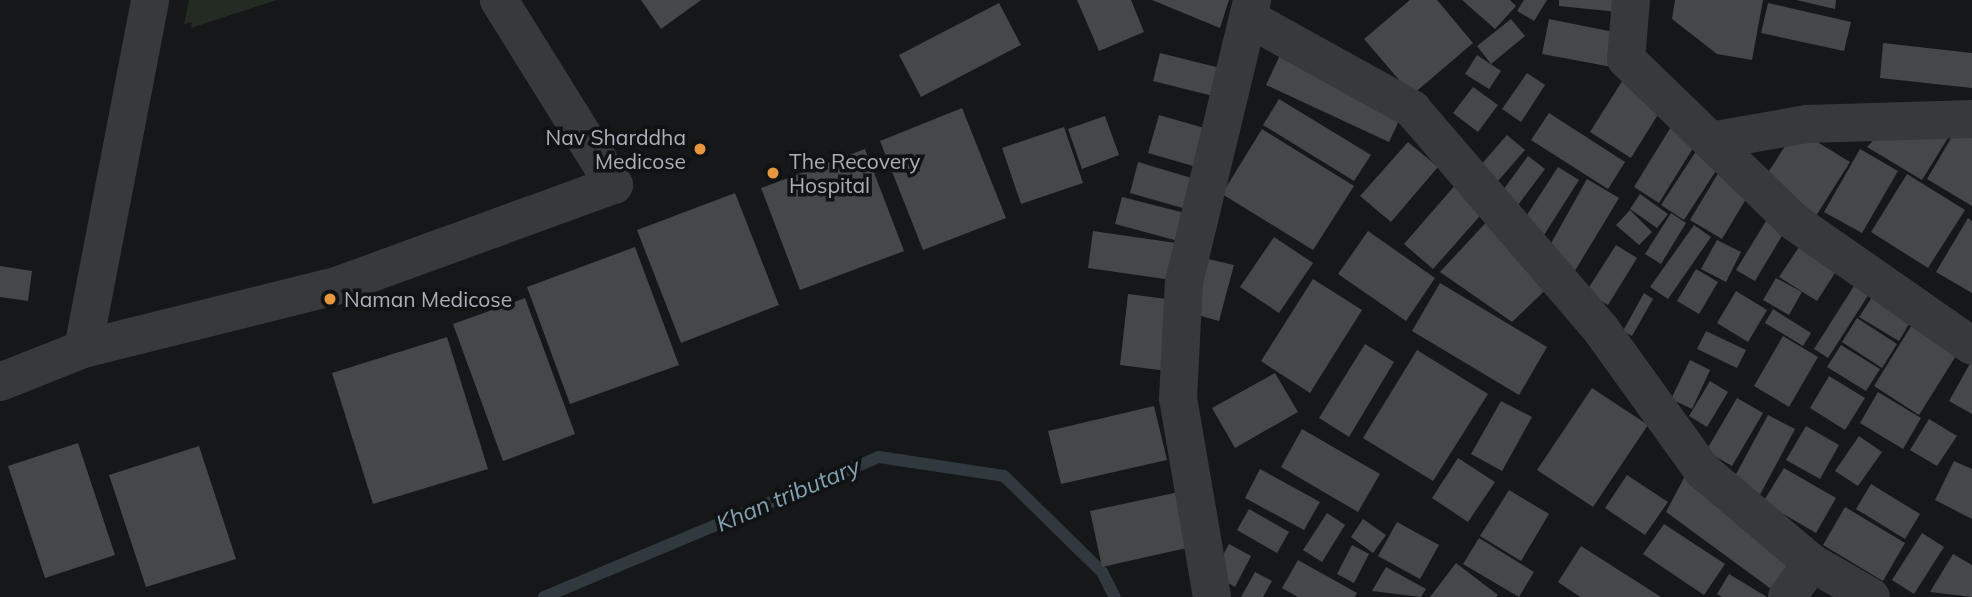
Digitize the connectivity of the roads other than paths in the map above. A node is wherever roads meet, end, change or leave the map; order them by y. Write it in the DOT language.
graph roads {
  1 [pos="150,0"];
  2 [pos="499,0"];
  3 [pos="1631,0"];
  4 [pos="1250,9"];
  5 [pos="1972,119"];
  6 [pos="1716,140"];
  7 [pos="1972,346"];
  8 [pos="83,349"];
  9 [pos="0,382"];
  10 [pos="1812,563"];
  11 [pos="1212,597"];
  12 [pos="1787,597"];
  13 [pos="1871,597"];
  1 -- 8 [label="street"];
  2 -- 8 [label="street"];
  3 -- 6 [label="street"];
  4 -- 10 [label="street"];
  4 -- 11 [label="street"];
  5 -- 6 [label="street"];
  6 -- 7 [label="street"];
  8 -- 9 [label="street"];
  10 -- 12 [label="street"];
  10 -- 13 [label="street"];
}
